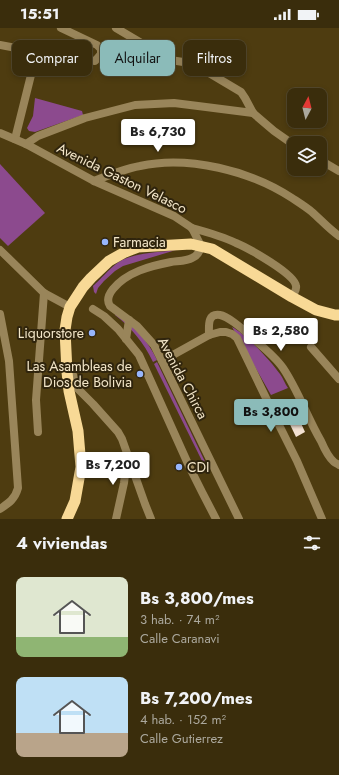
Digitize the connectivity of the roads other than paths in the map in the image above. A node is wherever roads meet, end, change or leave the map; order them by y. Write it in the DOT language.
graph roads {
  1 [pos="62,28"];
  2 [pos="116,28"];
  3 [pos="0,45"];
  4 [pos="31,76"];
  5 [pos="253,114"];
  6 [pos="0,133"];
  7 [pos="15,139"];
  8 [pos="287,141"];
  9 [pos="26,144"];
  10 [pos="327,164"];
  11 [pos="339,171"];
  12 [pos="94,181"];
  13 [pos="192,228"];
  14 [pos="339,236"];
  15 [pos="201,246"];
  16 [pos="0,250"];
  17 [pos="44,293"];
  18 [pos="292,297"];
  19 [pos="70,307"];
  20 [pos="93,309"];
  21 [pos="0,314"];
  22 [pos="339,315"];
  23 [pos="129,320"];
  24 [pos="209,335"];
  25 [pos="126,339"];
  26 [pos="311,347"];
  27 [pos="162,361"];
  28 [pos="67,372"];
  29 [pos="339,379"];
  30 [pos="38,432"];
  31 [pos="128,456"];
  32 [pos="339,465"];
  33 [pos="0,509"];
  34 [pos="67,519"];
  35 [pos="116,519"];
  36 [pos="152,519"];
  37 [pos="216,519"];
  38 [pos="239,519"];
  39 [pos="322,519"];
  1 -- 3 [label="street"];
  2 -- 5 [label="street"];
  4 -- 7 [label="street"];
  5 -- 8 [label="street"];
  5 -- 9 [label="street"];
  6 -- 7 [label="street, Avenida Gaston Velasco"];
  7 -- 9 [label="street, Avenida Gaston Velasco"];
  9 -- 12 [label="street, Avenida Gaston Velasco"];
  10 -- 11 [label="street"];
  12 -- 13 [label="street, Avenida Gaston Velasco"];
  12 -- 14 [label="street"];
  13 -- 15 [label="street, Avenida Gaston Velasco"];
  13 -- 18 [label="street"];
  15 -- 18 [label="highway"];
  15 -- 19 [label="highway"];
  15 -- 23 [label="street, Avenida Chirca"];
  16 -- 17 [label="street"];
  17 -- 19 [label="street"];
  17 -- 30 [label="street"];
  18 -- 22 [label="highway"];
  19 -- 28 [label="highway"];
  20 -- 25 [label="street, Avenida Chirca"];
  21 -- 33 [label="street"];
  23 -- 25 [label="street"];
  23 -- 27 [label="street, Avenida Chirca"];
  24 -- 27 [label="street"];
  24 -- 32 [label="street"];
  24 -- 39 [label="street"];
  25 -- 37 [label="street, Avenida Chirca"];
  26 -- 29 [label="street"];
  27 -- 38 [label="street, Avenida Chirca"];
  28 -- 31 [label="street"];
  28 -- 34 [label="highway"];
  31 -- 35 [label="street"];
  31 -- 36 [label="street"];
}
